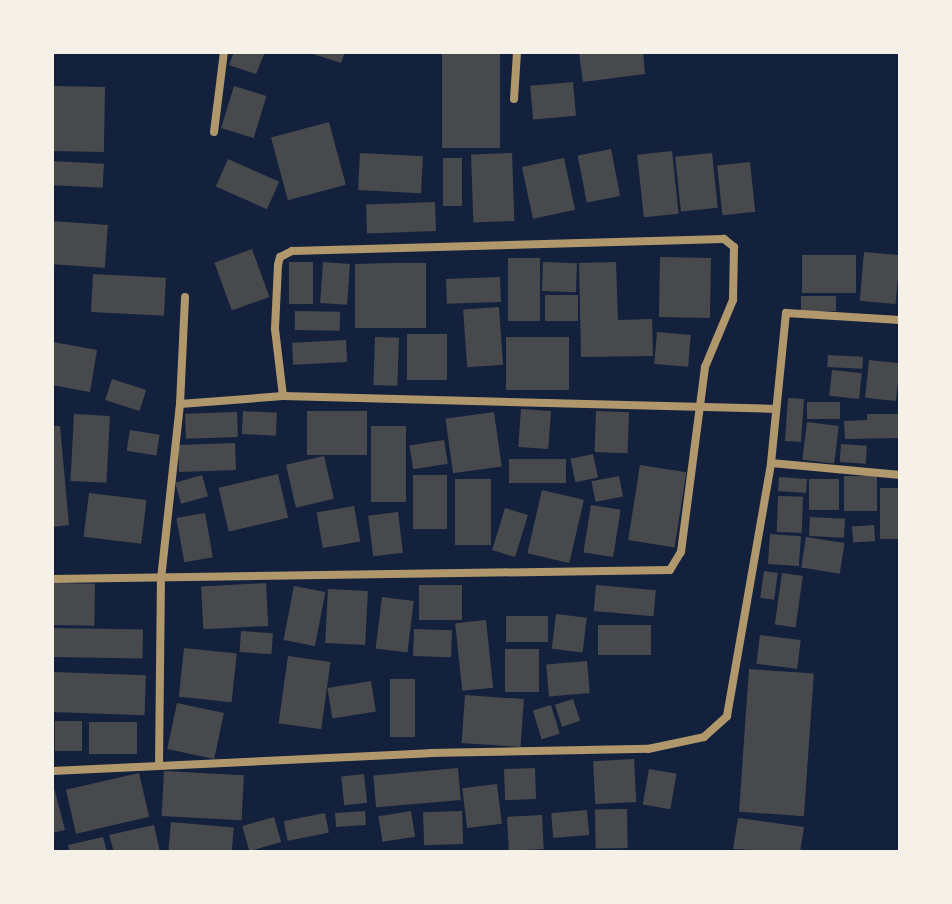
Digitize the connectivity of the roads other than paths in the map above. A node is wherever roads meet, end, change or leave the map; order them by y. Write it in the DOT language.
graph roads {
  1 [pos="224,52"];
  2 [pos="517,52"];
  3 [pos="514,99"];
  4 [pos="214,132"];
  5 [pos="185,297"];
  6 [pos="900,320"];
  7 [pos="283,396"];
  8 [pos="180,404"];
  9 [pos="697,407"];
  10 [pos="776,409"];
  11 [pos="771,463"];
  12 [pos="900,475"];
  13 [pos="52,579"];
  14 [pos="161,579"];
  15 [pos="159,765"];
  16 [pos="52,771"];
  1 -- 4 [label="street"];
  2 -- 3 [label="street"];
  5 -- 8 [label="street"];
  6 -- 10 [label="street"];
  7 -- 8 [label="street"];
  7 -- 9 [label="street"];
  7 -- 9 [label="street"];
  8 -- 14 [label="street"];
  9 -- 10 [label="street"];
  9 -- 14 [label="street"];
  10 -- 11 [label="street"];
  11 -- 12 [label="street"];
  11 -- 15 [label="street"];
  13 -- 14 [label="street"];
  14 -- 15 [label="street"];
  15 -- 16 [label="street"];
}
